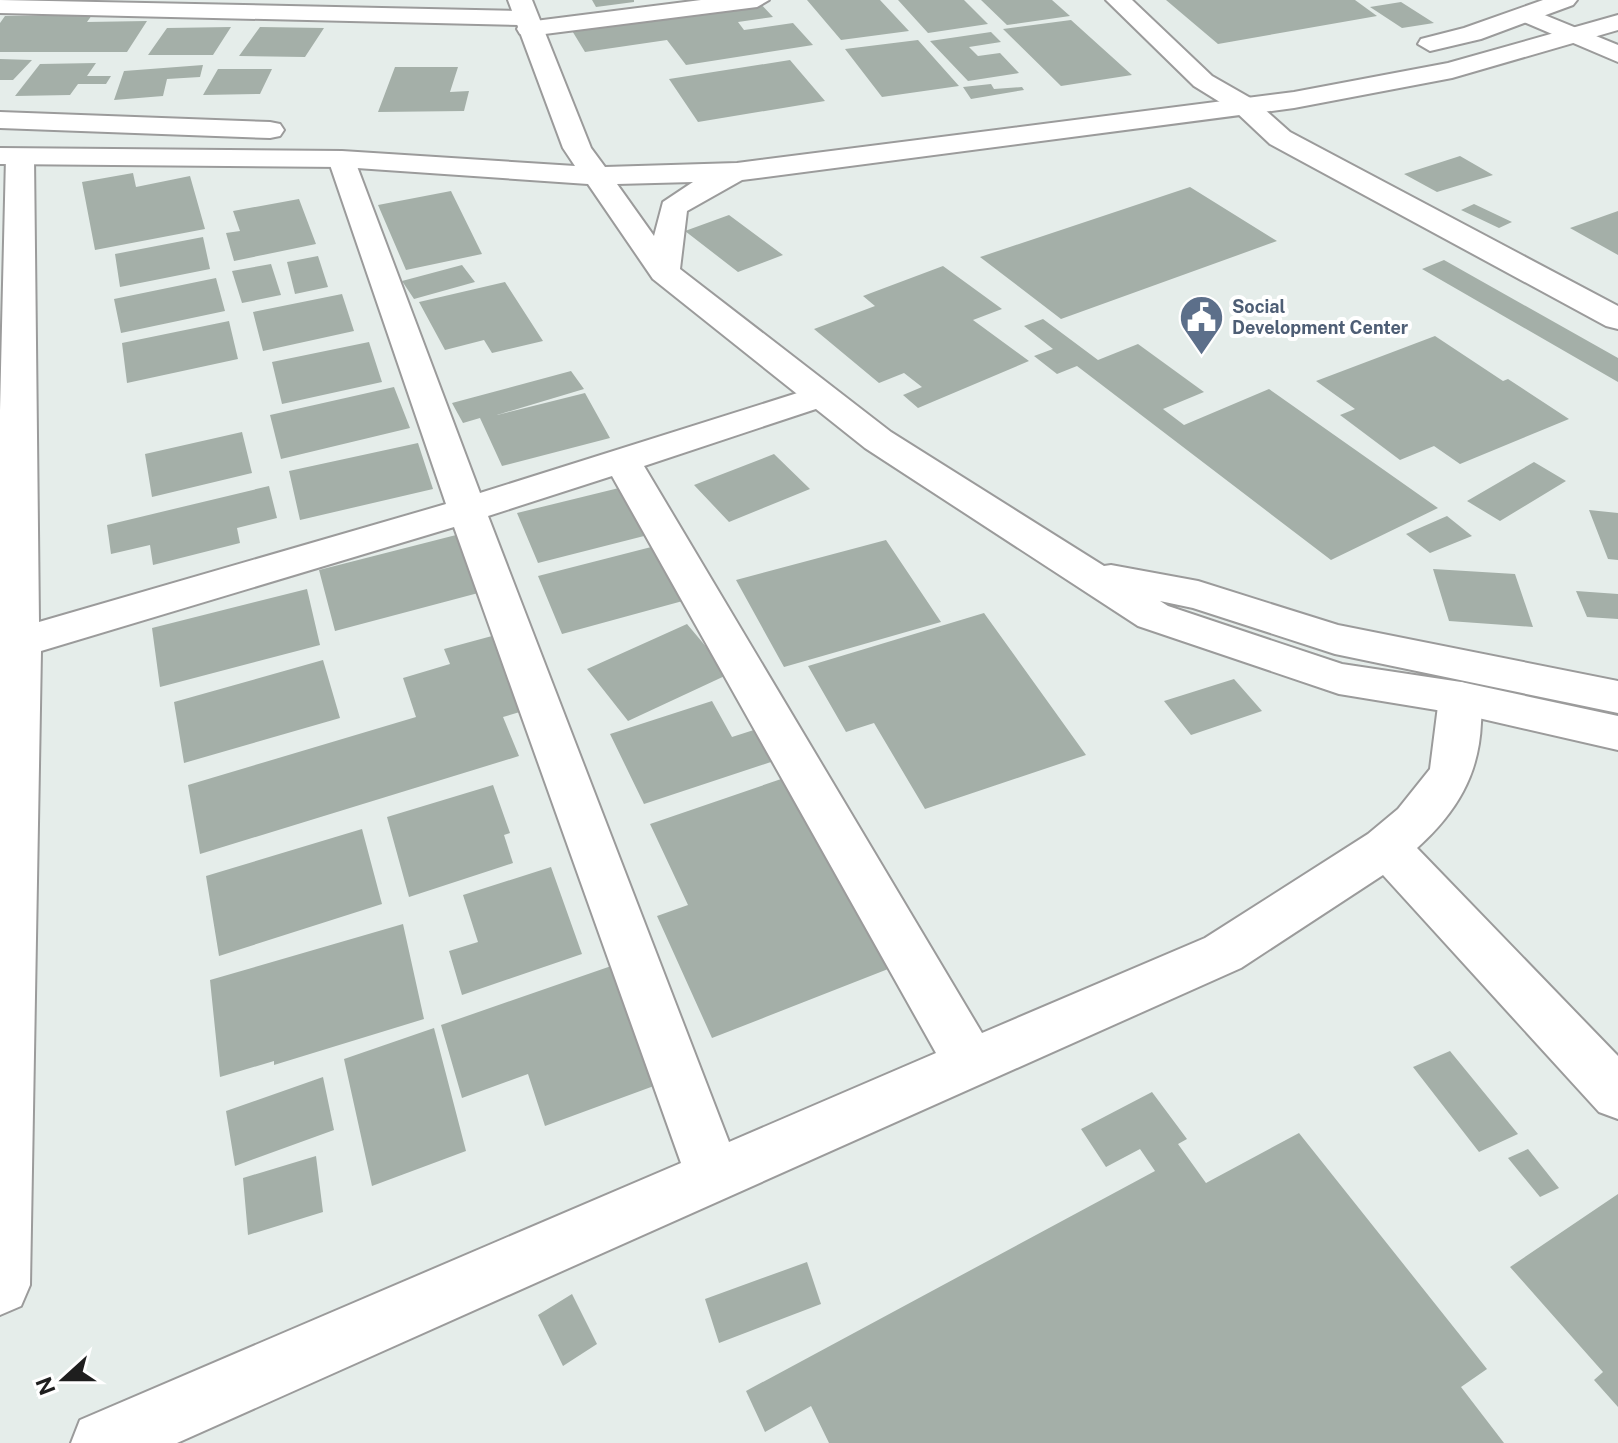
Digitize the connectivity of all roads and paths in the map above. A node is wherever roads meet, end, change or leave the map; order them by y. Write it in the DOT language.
graph roads {
  1 [pos="757,0"];
  2 [pos="1118,0"];
  3 [pos="1565,0"];
  4 [pos="103,4"];
  5 [pos="0,6"];
  6 [pos="1525,14"];
  7 [pos="525,16"];
  8 [pos="1618,22"];
  9 [pos="1577,36"];
  10 [pos="1401,50"];
  11 [pos="1618,54"];
  12 [pos="1249,75"];
  13 [pos="1203,81"];
  14 [pos="1171,86"];
  15 [pos="1245,106"];
  16 [pos="302,131"];
  17 [pos="7,145"];
  18 [pos="562,146"];
  19 [pos="712,148"];
  20 [pos="342,159"];
  21 [pos="737,172"];
  22 [pos="595,176"];
  23 [pos="10,238"];
  24 [pos="664,272"];
  25 [pos="1618,319"];
  26 [pos="822,396"];
  27 [pos="622,460"];
  28 [pos="467,510"];
  29 [pos="1085,573"];
  30 [pos="8,586"];
  31 [pos="20,642"];
  32 [pos="1618,697"];
  33 [pos="1461,698"];
  34 [pos="1618,733"];
  35 [pos="1387,847"];
  36 [pos="971,1064"];
  37 [pos="1618,1094"];
  38 [pos="714,1177"];
  39 [pos="0,1285"];
  40 [pos="103,1443"];
  1 -- 7 [label="street"];
  2 -- 13 [label="street"];
  3 -- 6 [label="street"];
  4 -- 5 [label="street"];
  4 -- 7 [label="street"];
  6 -- 9 [label="street"];
  6 -- 10 [label="street"];
  7 -- 18 [label="street"];
  8 -- 9 [label="street"];
  9 -- 11 [label="street"];
  9 -- 15 [label="street"];
  12 -- 13 [label="street"];
  13 -- 14 [label="street"];
  13 -- 15 [label="street"];
  15 -- 21 [label="street"];
  15 -- 25 [label="street"];
  16 -- 17 [label="street"];
  17 -- 20 [label="street"];
  17 -- 23 [label="street"];
  18 -- 19 [label="street"];
  18 -- 22 [label="street"];
  20 -- 22 [label="street"];
  20 -- 28 [label="street"];
  21 -- 22 [label="street"];
  21 -- 24 [label="street"];
  22 -- 24 [label="street"];
  23 -- 30 [label="street"];
  24 -- 26 [label="street"];
  26 -- 27 [label="street"];
  26 -- 29 [label="street"];
  27 -- 28 [label="street"];
  27 -- 36 [label="street"];
  28 -- 31 [label="street"];
  28 -- 38 [label="street"];
  29 -- 32 [label="street"];
  29 -- 33 [label="street"];
  30 -- 31 [label="street"];
  31 -- 39 [label="street"];
  33 -- 34 [label="street"];
  33 -- 35 [label="street"];
  35 -- 36 [label="street"];
  35 -- 37 [label="street"];
  36 -- 38 [label="street"];
  38 -- 40 [label="street"];
}
